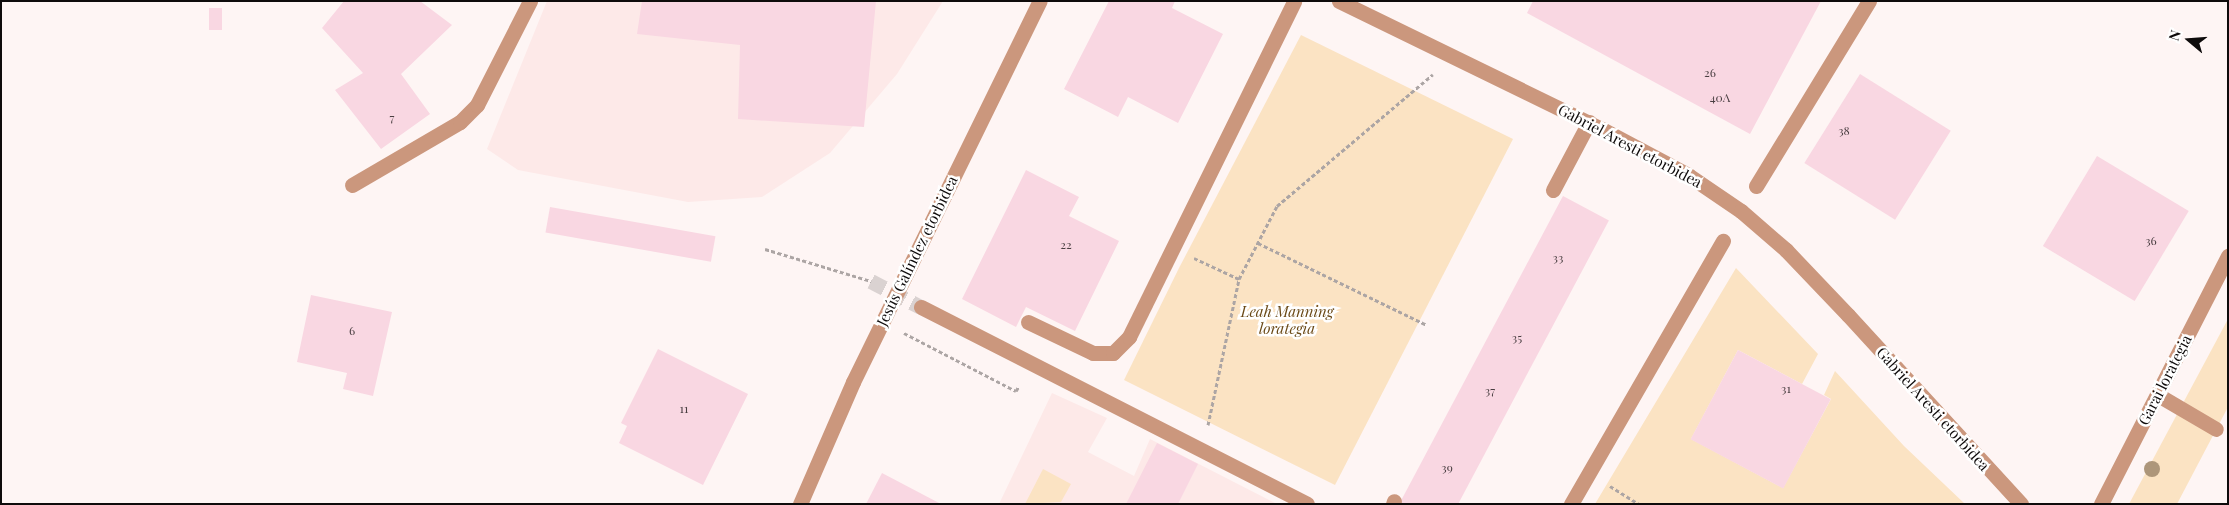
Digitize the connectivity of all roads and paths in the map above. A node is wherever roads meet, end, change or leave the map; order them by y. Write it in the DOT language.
graph roads {
  1 [pos="530,1"];
  2 [pos="1040,1"];
  3 [pos="1294,1"];
  4 [pos="1339,1"];
  5 [pos="1868,1"];
  6 [pos="1453,56"];
  7 [pos="1589,122"];
  8 [pos="352,185"];
  9 [pos="1756,186"];
  10 [pos="1554,190"];
  11 [pos="1724,241"];
  12 [pos="1258,244"];
  13 [pos="1173,248"];
  14 [pos="765,249"];
  15 [pos="2228,256"];
  16 [pos="1239,279"];
  17 [pos="871,281"];
  18 [pos="921,307"];
  19 [pos="882,322"];
  20 [pos="1028,322"];
  21 [pos="1427,325"];
  22 [pos="1031,363"];
  23 [pos="2158,395"];
  24 [pos="2216,429"];
  25 [pos="1203,450"];
  26 [pos="1589,473"];
  27 [pos="800,504"];
  28 [pos="1307,504"];
  29 [pos="1571,504"];
  30 [pos="1640,504"];
  31 [pos="2021,504"];
  32 [pos="2101,504"];
  1 -- 8 [label="street"];
  2 -- 19 [label="street, Jesús Galíndez etorbidea"];
  3 -- 13 [label="street"];
  4 -- 6 [label="street, Gabriel Aresti etorbidea"];
  5 -- 9 [label="street"];
  6 -- 7 [label="street, Gabriel Aresti etorbidea"];
  6 -- 12 [label="path"];
  7 -- 10 [label="street"];
  7 -- 31 [label="street, Gabriel Aresti etorbidea"];
  11 -- 26 [label="street"];
  12 -- 16 [label="path"];
  12 -- 21 [label="path"];
  13 -- 16 [label="path"];
  13 -- 20 [label="street"];
  14 -- 17 [label="path"];
  15 -- 23 [label="street, Garai lorategia"];
  16 -- 25 [label="path"];
  18 -- 22 [label="street"];
  19 -- 22 [label="path"];
  19 -- 27 [label="street, Jesús Galíndez etorbidea"];
  22 -- 25 [label="street"];
  23 -- 24 [label="street"];
  23 -- 32 [label="street, Garai lorategia"];
  25 -- 28 [label="street"];
  26 -- 29 [label="street"];
  26 -- 30 [label="path"];
}
